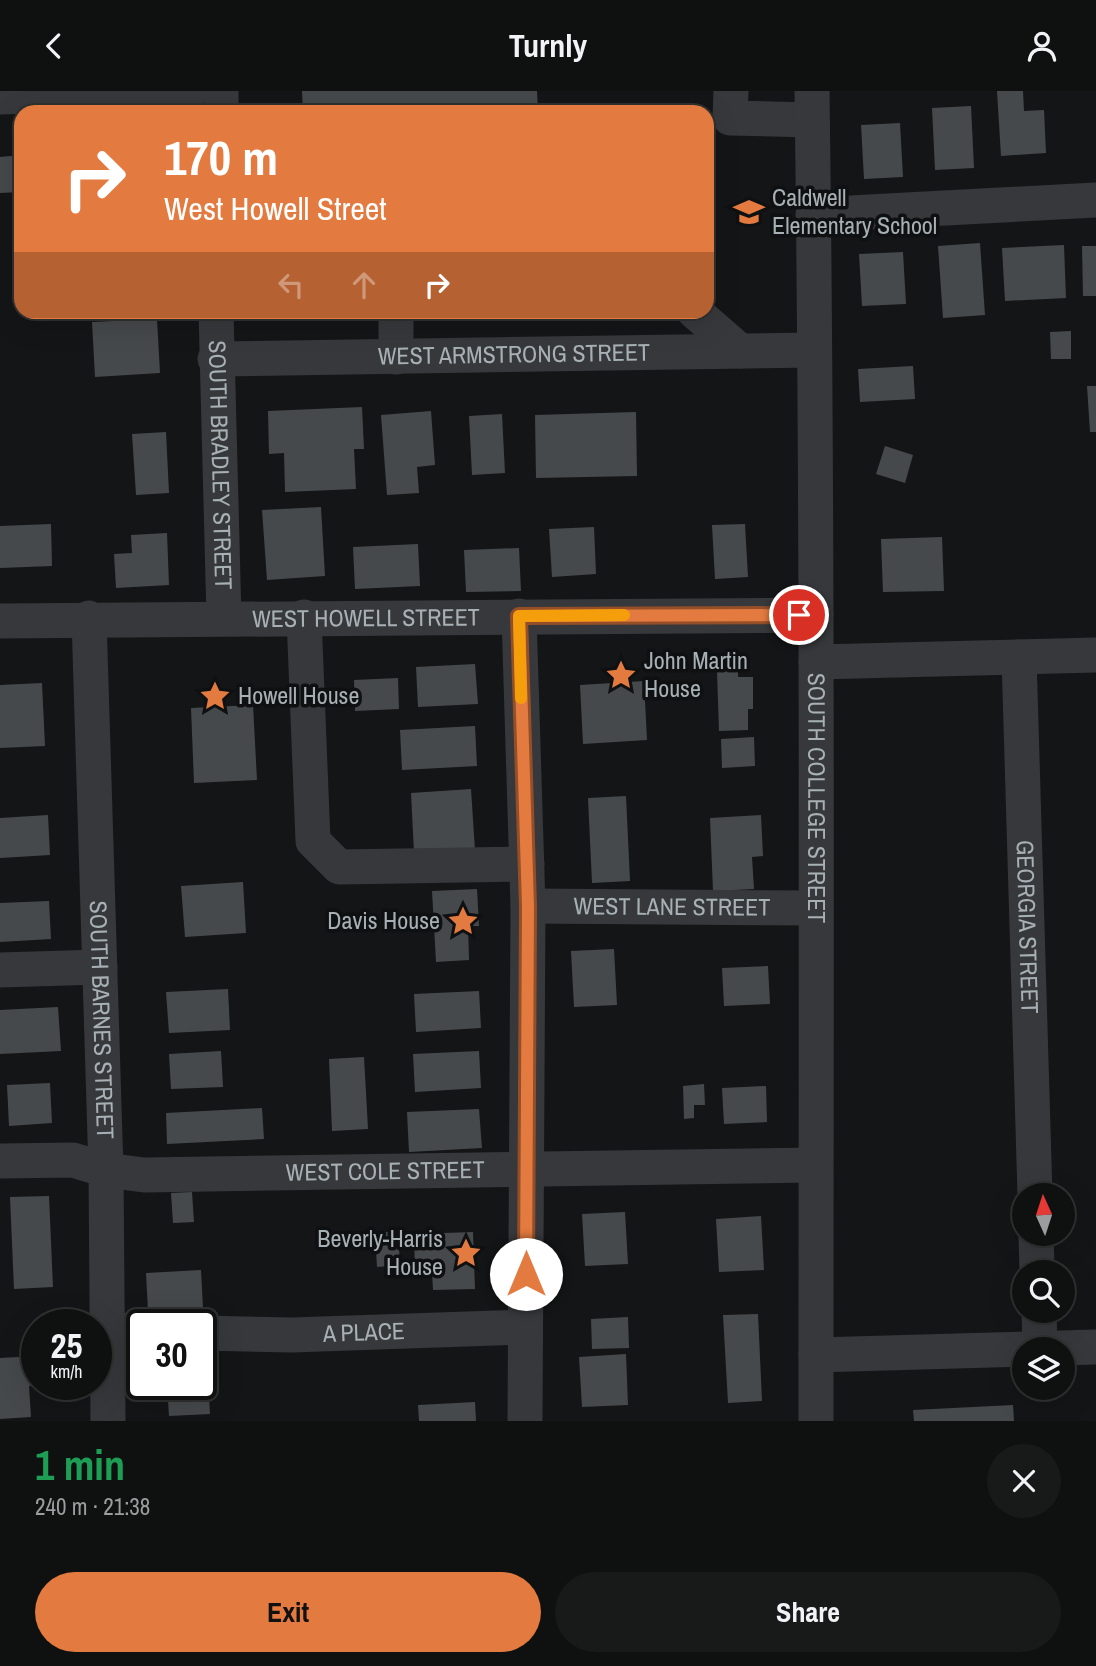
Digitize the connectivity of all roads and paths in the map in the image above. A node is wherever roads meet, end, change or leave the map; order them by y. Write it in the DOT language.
graph roads {
  1 [pos="190,91"];
  2 [pos="731,91"];
  3 [pos="0,97"];
  4 [pos="812,106"];
  5 [pos="1096,200"];
  6 [pos="813,215"];
  7 [pos="216,319"];
  8 [pos="396,319"];
  9 [pos="703,319"];
  10 [pos="814,350"];
  11 [pos="740,351"];
  12 [pos="396,356"];
  13 [pos="215,359"];
  14 [pos="816,615"];
  15 [pos="519,616"];
  16 [pos="304,617"];
  17 [pos="89,618"];
  18 [pos="224,618"];
  19 [pos="0,621"];
  20 [pos="1096,655"];
  21 [pos="1019,657"];
  22 [pos="816,662"];
  23 [pos="527,864"];
  24 [pos="528,906"];
  25 [pos="814,908"];
  26 [pos="100,967"];
  27 [pos="0,969"];
  28 [pos="0,1161"];
  29 [pos="815,1165"];
  30 [pos="527,1168"];
  31 [pos="106,1170"];
  32 [pos="1035,1183"];
  33 [pos="525,1327"];
  34 [pos="125,1331"];
  35 [pos="217,1333"];
  36 [pos="1096,1347"];
  37 [pos="1075,1348"];
  38 [pos="1012,1350"];
  39 [pos="816,1356"];
  40 [pos="108,1421"];
  41 [pos="525,1421"];
  42 [pos="816,1421"];
  1 -- 3 [label="street"];
  2 -- 4 [label="street"];
  4 -- 6 [label="street, SOUTH COLLEGE STREET"];
  5 -- 6 [label="street"];
  6 -- 10 [label="street, SOUTH COLLEGE STREET"];
  7 -- 13 [label="street, SOUTH BRADLEY STREET"];
  8 -- 12 [label="street"];
  9 -- 11 [label="street"];
  10 -- 11 [label="street, WEST ARMSTRONG STREET"];
  10 -- 14 [label="street, SOUTH COLLEGE STREET"];
  11 -- 12 [label="street, WEST ARMSTRONG STREET"];
  12 -- 13 [label="street, WEST ARMSTRONG STREET"];
  13 -- 18 [label="street, SOUTH BRADLEY STREET"];
  14 -- 15 [label="street, WEST HOWELL STREET"];
  14 -- 22 [label="street, SOUTH COLLEGE STREET"];
  15 -- 16 [label="street, WEST HOWELL STREET"];
  15 -- 23 [label="street"];
  16 -- 18 [label="street, WEST HOWELL STREET"];
  16 -- 23 [label="street"];
  17 -- 18 [label="street, WEST HOWELL STREET"];
  17 -- 19 [label="street, WEST HOWELL STREET"];
  17 -- 26 [label="street, SOUTH BARNES STREET"];
  20 -- 21 [label="street"];
  21 -- 22 [label="street"];
  21 -- 32 [label="street, GEORGIA STREET"];
  22 -- 25 [label="street, SOUTH COLLEGE STREET"];
  23 -- 24 [label="street"];
  24 -- 25 [label="street, WEST LANE STREET"];
  24 -- 30 [label="street"];
  25 -- 29 [label="street, SOUTH COLLEGE STREET"];
  26 -- 27 [label="street"];
  26 -- 31 [label="street, SOUTH BARNES STREET"];
  28 -- 31 [label="street, WEST COLE STREET"];
  29 -- 30 [label="street, WEST COLE STREET"];
  29 -- 39 [label="street, SOUTH COLLEGE STREET"];
  30 -- 31 [label="street, WEST COLE STREET"];
  30 -- 33 [label="street"];
  31 -- 34 [label="street, SOUTH BARNES STREET"];
  33 -- 35 [label="street, A PLACE"];
  33 -- 41 [label="street"];
  34 -- 40 [label="street, SOUTH BARNES STREET"];
  36 -- 37 [label="street"];
  38 -- 39 [label="street"];
  39 -- 42 [label="street, SOUTH COLLEGE STREET"];
}
